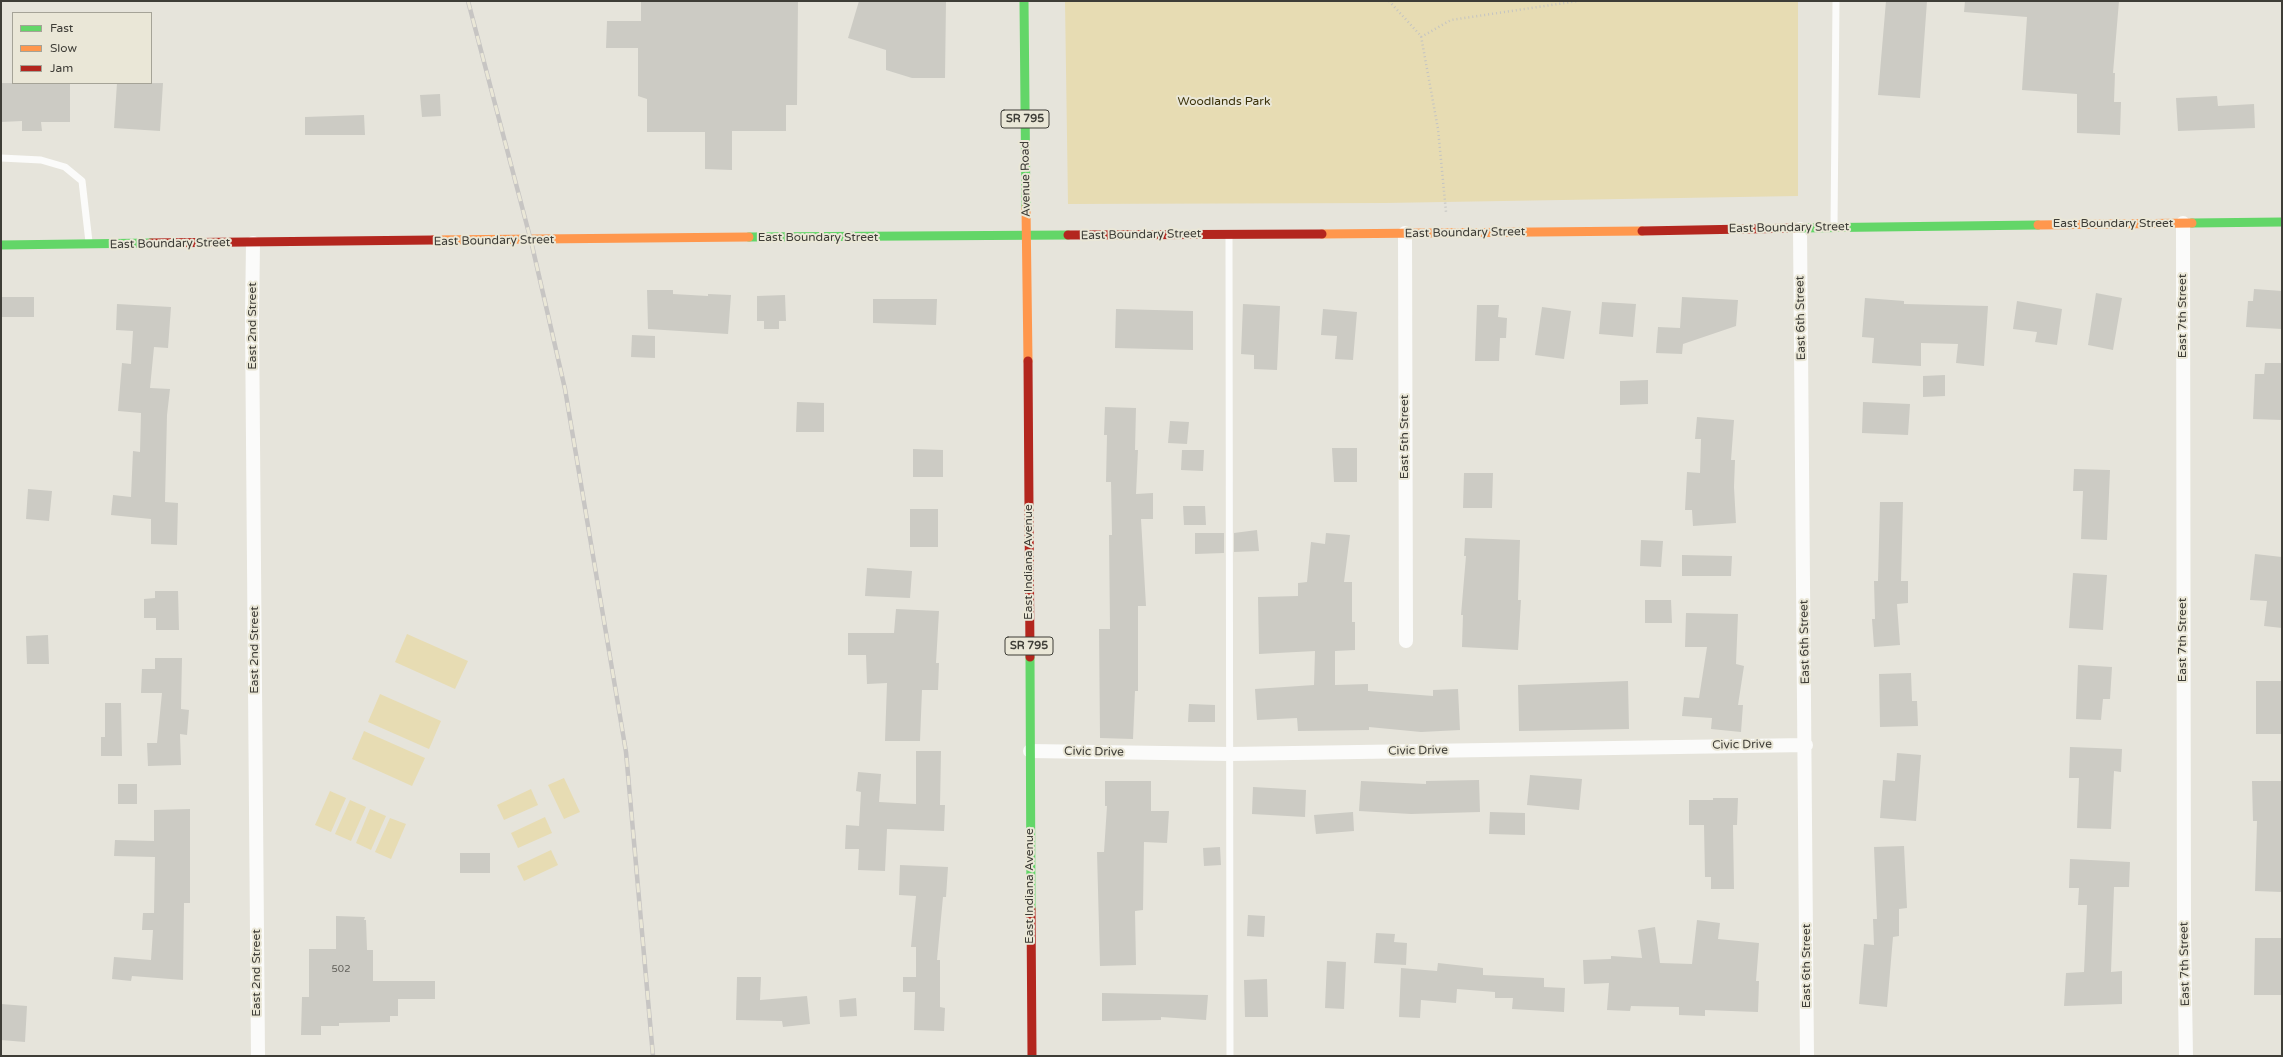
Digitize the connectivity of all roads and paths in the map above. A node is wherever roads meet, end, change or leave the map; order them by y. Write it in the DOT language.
graph roads {
  1 [pos="1024,1"];
  2 [pos="1389,1"];
  3 [pos="1578,1"];
  4 [pos="1836,1"];
  5 [pos="1421,37"];
  6 [pos="1,158"];
  7 [pos="1446,212"];
  8 [pos="2282,222"];
  9 [pos="2183,223"];
  10 [pos="1834,228"];
  11 [pos="1800,229"];
  12 [pos="1405,233"];
  13 [pos="1229,234"];
  14 [pos="1026,236"];
  15 [pos="253,243"];
  16 [pos="1,245"];
  17 [pos="89,245"];
  18 [pos="1406,641"];
  19 [pos="1806,745"];
  20 [pos="1030,751"];
  21 [pos="1230,754"];
  22 [pos="258,1056"];
  23 [pos="1032,1056"];
  24 [pos="1230,1056"];
  25 [pos="1808,1056"];
  26 [pos="2186,1056"];
  1 -- 14 [label="street, Avenue Road / SR 795"];
  2 -- 5 [label="path"];
  3 -- 5 [label="path"];
  4 -- 10 [label="lane"];
  5 -- 7 [label="path"];
  6 -- 17 [label="lane"];
  8 -- 9 [label="street, East Boundary Street"];
  9 -- 10 [label="street, East Boundary Street"];
  9 -- 26 [label="street, East 7th Street"];
  10 -- 11 [label="street, East Boundary Street"];
  11 -- 12 [label="street, East Boundary Street"];
  11 -- 19 [label="street, East 6th Street"];
  12 -- 13 [label="street, East Boundary Street"];
  12 -- 18 [label="street, East 5th Street"];
  13 -- 14 [label="street, East Boundary Street"];
  13 -- 21 [label="lane"];
  14 -- 15 [label="street, East Boundary Street"];
  14 -- 20 [label="street, East Indiana Avenue / SR 795"];
  15 -- 17 [label="street, East Boundary Street"];
  15 -- 22 [label="street, East 2nd Street"];
  16 -- 17 [label="street, East Boundary Street"];
  19 -- 21 [label="street, Civic Drive"];
  19 -- 25 [label="street, East 6th Street"];
  20 -- 21 [label="street, Civic Drive"];
  20 -- 23 [label="street, East Indiana Avenue / SR 795"];
  21 -- 24 [label="lane"];
}
